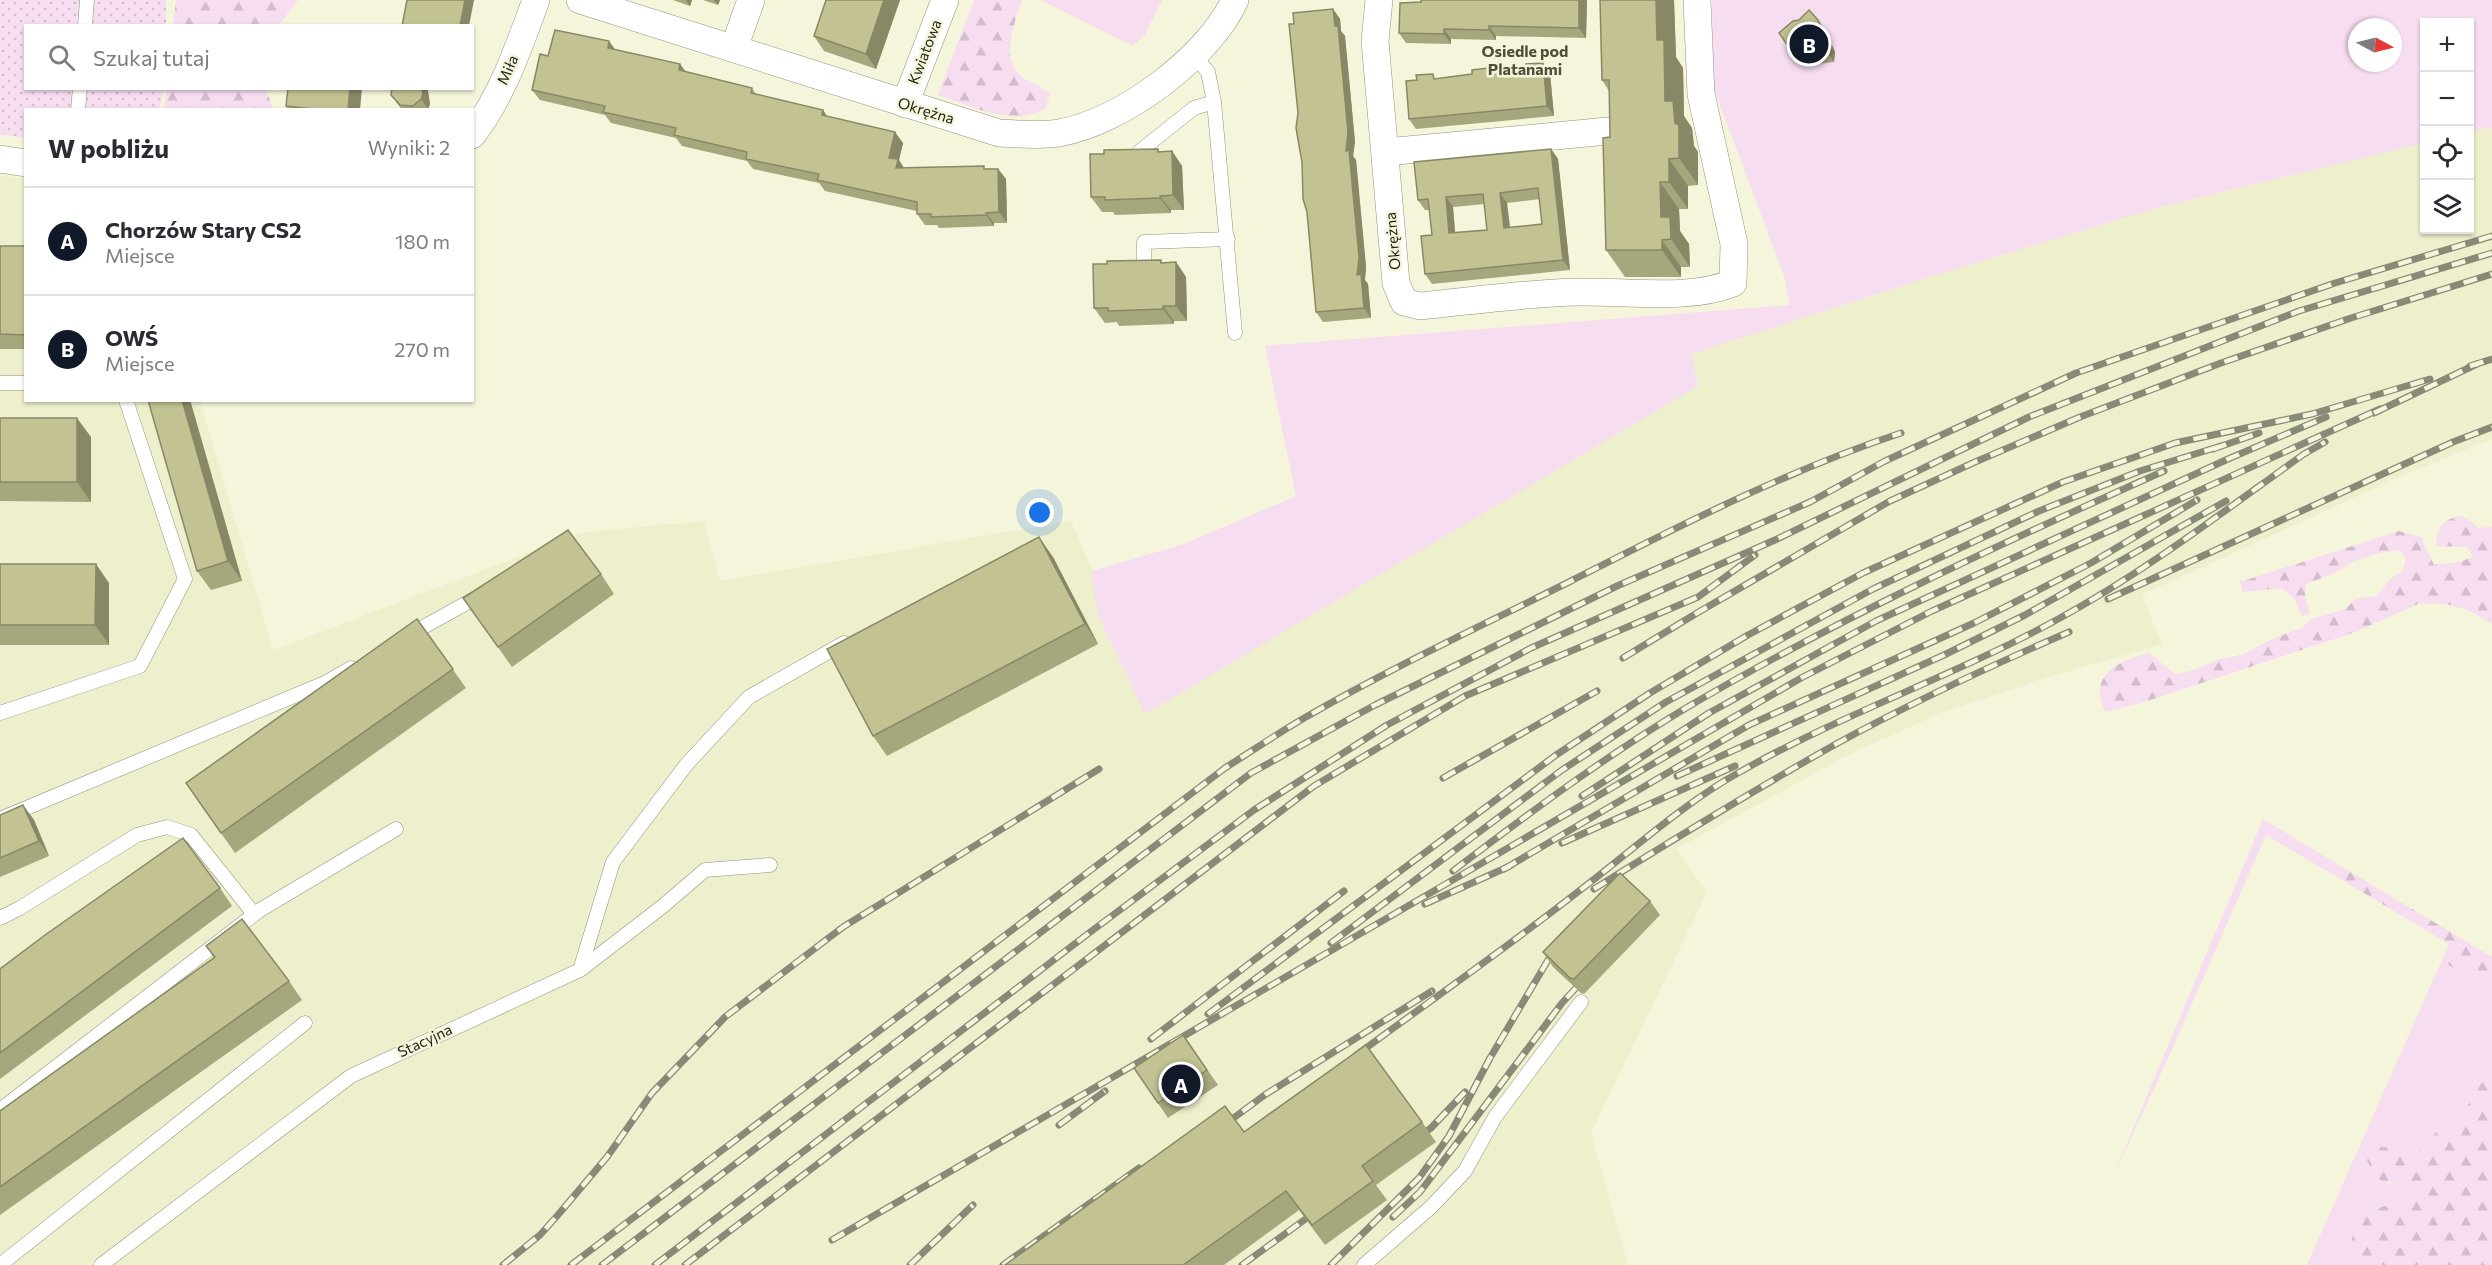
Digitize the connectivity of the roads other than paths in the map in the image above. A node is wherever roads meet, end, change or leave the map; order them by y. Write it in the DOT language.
graph roads {
  1 [pos="87,0"];
  2 [pos="536,0"];
  3 [pos="580,0"];
  4 [pos="752,0"];
  5 [pos="945,0"];
  6 [pos="1235,0"];
  7 [pos="1379,0"];
  8 [pos="1697,0"];
  9 [pos="85,24"];
  10 [pos="734,48"];
  11 [pos="1195,56"];
  12 [pos="80,90"];
  13 [pos="1214,102"];
  14 [pos="905,104"];
  15 [pos="78,108"];
  16 [pos="1608,131"];
  17 [pos="474,132"];
  18 [pos="1140,151"];
  19 [pos="1386,152"];
  20 [pos="0,159"];
  21 [pos="24,163"];
  22 [pos="1228,239"];
  23 [pos="1144,265"];
  24 [pos="1235,333"];
  25 [pos="0,383"];
  26 [pos="24,383"];
  27 [pos="127,402"];
  28 [pos="472,600"];
  29 [pos="859,634"];
  30 [pos="394,644"];
  31 [pos="364,661"];
  32 [pos="0,713"];
  33 [pos="0,819"];
  34 [pos="396,829"];
  35 [pos="770,865"];
  36 [pos="254,914"];
  37 [pos="0,918"];
  38 [pos="580,970"];
  39 [pos="1581,1002"];
  40 [pos="305,1023"];
  41 [pos="0,1110"];
  42 [pos="0,1265"];
  43 [pos="101,1265"];
  44 [pos="1364,1265"];
  1 -- 9 [label="lane"];
  2 -- 17 [label="street, Miła"];
  3 -- 10 [label="street, Okrężna"];
  4 -- 10 [label="street"];
  5 -- 14 [label="street, Kwiatowa"];
  6 -- 11 [label="street, Okrężna"];
  7 -- 19 [label="street, Okrężna"];
  8 -- 19 [label="street, Okrężna"];
  10 -- 14 [label="street, Okrężna"];
  11 -- 13 [label="lane"];
  11 -- 14 [label="street, Okrężna"];
  12 -- 15 [label="lane"];
  13 -- 18 [label="lane"];
  13 -- 22 [label="lane"];
  16 -- 19 [label="street"];
  20 -- 21 [label="street"];
  22 -- 23 [label="lane"];
  22 -- 24 [label="lane"];
  25 -- 26 [label="lane"];
  27 -- 32 [label="lane"];
  28 -- 30 [label="lane"];
  29 -- 38 [label="lane"];
  31 -- 33 [label="lane"];
  34 -- 36 [label="lane"];
  35 -- 38 [label="lane, Stacyjna"];
  36 -- 37 [label="lane"];
  36 -- 41 [label="lane"];
  38 -- 43 [label="lane, Stacyjna"];
  39 -- 44 [label="lane"];
  40 -- 42 [label="lane"];
}
